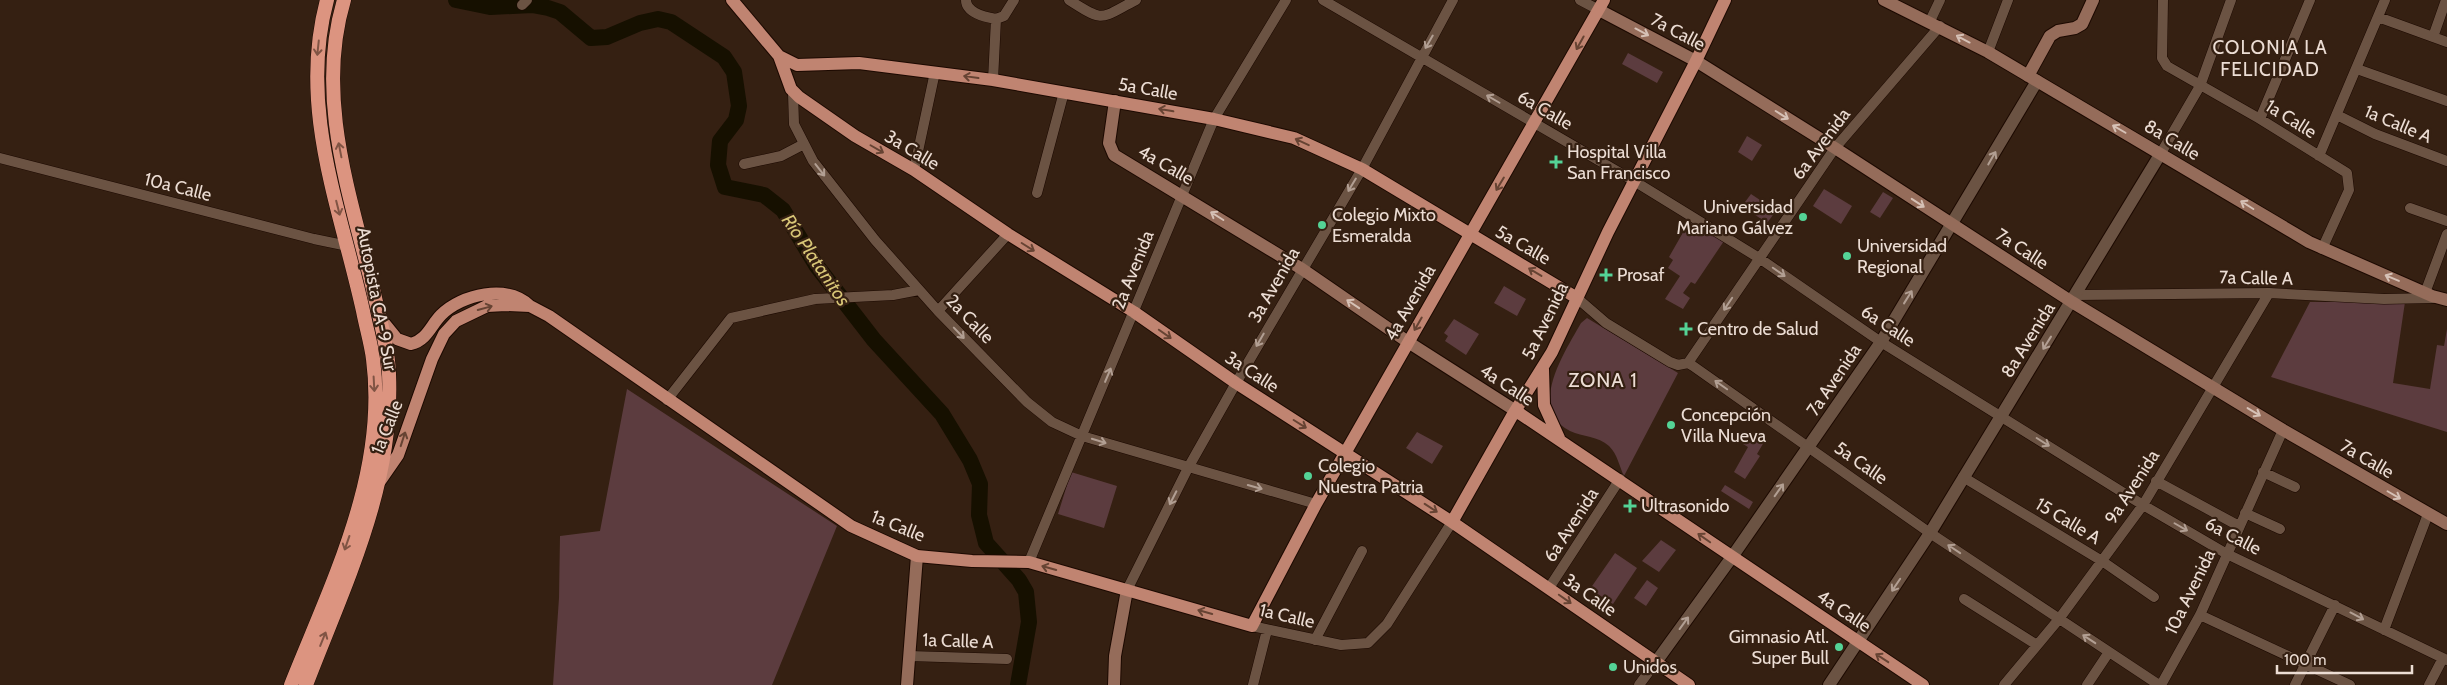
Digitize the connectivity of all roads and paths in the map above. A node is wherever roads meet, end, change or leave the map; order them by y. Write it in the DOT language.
graph roads {
  1 [pos="327,0"];
  2 [pos="344,0"];
  3 [pos="732,0"];
  4 [pos="1014,0"];
  5 [pos="1069,0"];
  6 [pos="1136,0"];
  7 [pos="1286,0"];
  8 [pos="1323,0"];
  9 [pos="1453,0"];
  10 [pos="1580,0"];
  11 [pos="1724,0"];
  12 [pos="1884,0"];
  13 [pos="1940,0"];
  14 [pos="2008,0"];
  15 [pos="2093,0"];
  16 [pos="2163,0"];
  17 [pos="2231,0"];
  18 [pos="2310,0"];
  19 [pos="2385,0"];
  20 [pos="966,1"];
  21 [pos="2446,1"];
  22 [pos="1601,5"];
  23 [pos="2378,17"];
  24 [pos="996,19"];
  25 [pos="1935,23"];
  26 [pos="2433,37"];
  27 [pos="2447,42"];
  28 [pos="1988,52"];
  29 [pos="778,56"];
  30 [pos="1420,58"];
  31 [pos="1696,61"];
  32 [pos="797,65"];
  33 [pos="2357,69"];
  34 [pos="935,72"];
  35 [pos="2032,79"];
  36 [pos="993,80"];
  37 [pos="2200,86"];
  38 [pos="791,87"];
  39 [pos="1064,92"];
  40 [pos="2446,97"];
  41 [pos="1115,101"];
  42 [pos="2337,115"];
  43 [pos="1214,119"];
  44 [pos="2260,119"];
  45 [pos="1535,123"];
  46 [pos="804,144"];
  47 [pos="1835,148"];
  48 [pos="2161,153"];
  49 [pos="2319,156"];
  50 [pos="0,158"];
  51 [pos="2447,161"];
  52 [pos="744,164"];
  53 [pos="914,170"];
  54 [pos="1362,170"];
  55 [pos="1634,181"];
  56 [pos="1037,194"];
  57 [pos="1181,194"];
  58 [pos="2410,208"];
  59 [pos="2447,221"];
  60 [pos="1952,225"];
  61 [pos="1008,234"];
  62 [pos="1470,234"];
  63 [pos="2447,234"];
  64 [pos="348,246"];
  65 [pos="2322,249"];
  66 [pos="1759,258"];
  67 [pos="1302,269"];
  68 [pos="919,290"];
  69 [pos="2269,293"];
  70 [pos="2436,297"];
  71 [pos="1577,298"];
  72 [pos="2074,298"];
  73 [pos="530,306"];
  74 [pos="938,311"];
  75 [pos="1134,312"];
  76 [pos="379,317"];
  77 [pos="1408,342"];
  78 [pos="1881,342"];
  79 [pos="1688,363"];
  80 [pos="1543,368"];
  81 [pos="1236,382"];
  82 [pos="2212,387"];
  83 [pos="667,400"];
  84 [pos="1516,411"];
  85 [pos="2001,417"];
  86 [pos="2283,430"];
  87 [pos="1082,436"];
  88 [pos="1559,438"];
  89 [pos="1809,447"];
  90 [pos="1346,453"];
  91 [pos="1188,468"];
  92 [pos="2263,472"];
  93 [pos="1963,477"];
  94 [pos="1620,480"];
  95 [pos="380,481"];
  96 [pos="2156,481"];
  97 [pos="2295,487"];
  98 [pos="1316,504"];
  99 [pos="2143,505"];
  100 [pos="2245,513"];
  101 [pos="2428,514"];
  102 [pos="1452,522"];
  103 [pos="2447,524"];
  104 [pos="2239,526"];
  105 [pos="2280,529"];
  106 [pos="1930,533"];
  107 [pos="1362,551"];
  108 [pos="2227,554"];
  109 [pos="917,556"];
  110 [pos="1732,557"];
  111 [pos="2102,561"];
  112 [pos="1029,562"];
  113 [pos="1549,588"];
  114 [pos="1127,590"];
  115 [pos="2154,597"];
  116 [pos="1964,599"];
  117 [pos="2336,605"];
  118 [pos="2200,615"];
  119 [pos="2059,618"];
  120 [pos="1252,626"];
  121 [pos="1267,630"];
  122 [pos="2384,630"];
  123 [pos="1314,640"];
  124 [pos="1858,642"];
  125 [pos="1341,645"];
  126 [pos="2037,645"];
  127 [pos="2109,652"];
  128 [pos="909,656"];
  129 [pos="1007,659"];
  130 [pos="2445,659"];
  131 [pos="1656,662"];
  132 [pos="2305,665"];
  133 [pos="292,685"];
  134 [pos="306,685"];
  135 [pos="907,685"];
  136 [pos="1114,685"];
  137 [pos="1253,685"];
  138 [pos="1639,685"];
  139 [pos="1688,685"];
  140 [pos="1829,685"];
  141 [pos="1923,685"];
  142 [pos="2004,685"];
  143 [pos="2087,685"];
  144 [pos="2160,685"];
  145 [pos="2295,685"];
  146 [pos="2350,685"];
  147 [pos="2429,685"];
  1 -- 64 [label="highway, Autopista CA-9 Sur, one-way"];
  76 -- 2 [label="highway, Autopista CA-9 Sur, one-way"];
  3 -- 29 [label="main road, 2a Calle"];
  4 -- 24 [label="street"];
  5 -- 6 [label="street"];
  7 -- 43 [label="street, 2a Avenida"];
  8 -- 30 [label="street, 6a Calle"];
  9 -- 30 [label="street, 3a Avenida, one-way"];
  10 -- 22 [label="street, 7a Calle"];
  11 -- 31 [label="main road, 5a Avenida"];
  12 -- 25 [label="main road, 8a Calle"];
  13 -- 25 [label="street, 6a Avenida"];
  14 -- 28 [label="street"];
  15 -- 35 [label="main road, 7a Avenida"];
  16 -- 37 [label="street, 1a Calle"];
  17 -- 37 [label="street, 8a Avenida"];
  18 -- 44 [label="street"];
  19 -- 23 [label="street"];
  20 -- 24 [label="street"];
  21 -- 26 [label="street"];
  22 -- 31 [label="main road, 7a Calle, one-way"];
  22 -- 45 [label="main road, 4a Avenida, one-way"];
  23 -- 26 [label="street"];
  23 -- 33 [label="street"];
  24 -- 36 [label="street"];
  28 -- 25 [label="main road, 8a Calle, one-way"];
  25 -- 47 [label="street, 6a Avenida"];
  26 -- 27 [label="street"];
  28 -- 35 [label="main road, 8a Calle"];
  29 -- 32 [label="main road, 5a Calle"];
  29 -- 38 [label="main road, 2a Calle"];
  45 -- 30 [label="street, 6a Calle, one-way"];
  30 -- 54 [label="street, 3a Avenida"];
  31 -- 47 [label="main road, 7a Calle, one-way"];
  31 -- 55 [label="main road, 5a Avenida"];
  32 -- 34 [label="main road, 5a Calle"];
  32 -- 38 [label="main road"];
  33 -- 40 [label="street"];
  33 -- 42 [label="street"];
  36 -- 34 [label="main road, 5a Calle, one-way"];
  34 -- 53 [label="street"];
  48 -- 35 [label="main road, 8a Calle, one-way"];
  60 -- 35 [label="street, 7a Avenida, one-way"];
  36 -- 39 [label="main road, 5a Calle"];
  37 -- 44 [label="street, 1a Calle"];
  37 -- 48 [label="street, 8a Avenida"];
  38 -- 46 [label="street, 2a Calle"];
  38 -- 53 [label="main road, 3a Calle, one-way"];
  39 -- 41 [label="main road, 5a Calle"];
  39 -- 56 [label="street"];
  43 -- 41 [label="main road, 5a Calle, one-way"];
  41 -- 57 [label="main road, 4a Calle"];
  42 -- 49 [label="street"];
  42 -- 51 [label="street, 1a Calle A"];
  54 -- 43 [label="main road, 5a Calle, one-way"];
  43 -- 57 [label="street, 2a Avenida"];
  44 -- 49 [label="street, 1a Calle"];
  45 -- 55 [label="street, 6a Calle"];
  45 -- 62 [label="main road, 4a Avenida, one-way"];
  46 -- 52 [label="street"];
  46 -- 68 [label="street, 2a Calle, one-way"];
  47 -- 60 [label="main road, 7a Calle, one-way"];
  47 -- 66 [label="street, 6a Avenida"];
  65 -- 48 [label="main road, 8a Calle, one-way"];
  48 -- 72 [label="street, 8a Avenida"];
  49 -- 65 [label="street, 1a Calle"];
  50 -- 64 [label="street, 10a Calle"];
  53 -- 61 [label="main road, 3a Calle"];
  54 -- 62 [label="main road, 5a Calle"];
  54 -- 67 [label="street, 3a Avenida, one-way"];
  55 -- 66 [label="street, 6a Calle"];
  55 -- 71 [label="main road, 5a Avenida"];
  67 -- 57 [label="main road, 4a Calle, one-way"];
  57 -- 75 [label="street, 2a Avenida"];
  58 -- 59 [label="street"];
  60 -- 72 [label="main road, 7a Calle"];
  78 -- 60 [label="street, 7a Avenida, one-way"];
  61 -- 74 [label="street"];
  61 -- 75 [label="main road, 3a Calle, one-way"];
  71 -- 62 [label="main road, 5a Calle, one-way"];
  62 -- 77 [label="main road, 4a Avenida, one-way"];
  63 -- 70 [label="street"];
  64 -- 133 [label="highway, Autopista CA-9 Sur, one-way"];
  70 -- 65 [label="main road, 8a Calle, one-way"];
  66 -- 78 [label="street, 6a Calle, one-way"];
  66 -- 79 [label="street, 6a Avenida, one-way"];
  77 -- 67 [label="main road, 4a Calle, one-way"];
  67 -- 81 [label="street, 3a Avenida, one-way"];
  68 -- 74 [label="street, 2a Calle"];
  68 -- 83 [label="street"];
  69 -- 70 [label="street, 7a Calle A"];
  69 -- 72 [label="street, 7a Calle A"];
  69 -- 82 [label="street, 9a Avenida"];
  71 -- 79 [label="street, 5a Calle"];
  71 -- 80 [label="main road, 5a Avenida"];
  72 -- 82 [label="main road, 7a Calle"];
  72 -- 85 [label="street, 8a Avenida, one-way"];
  73 -- 76 [label="main road, 1a Calle"];
  73 -- 83 [label="main road, 1a Calle"];
  95 -- 73 [label="main road, 1a Calle, one-way"];
  74 -- 87 [label="street, 2a Calle, one-way"];
  75 -- 81 [label="main road, 3a Calle, one-way"];
  87 -- 75 [label="street, 2a Avenida, one-way"];
  76 -- 95 [label="highway, Autopista CA-9 Sur"];
  77 -- 84 [label="main road, 4a Calle"];
  77 -- 90 [label="main road, 4a Avenida"];
  78 -- 85 [label="street, 6a Calle"];
  78 -- 89 [label="street, 7a Avenida"];
  89 -- 79 [label="street, 5a Calle, one-way"];
  80 -- 84 [label="main road, 5a Avenida"];
  80 -- 88 [label="main road"];
  81 -- 90 [label="main road, 3a Calle, one-way"];
  81 -- 91 [label="street, 3a Avenida"];
  82 -- 86 [label="main road, 7a Calle, one-way"];
  82 -- 96 [label="street, 9a Avenida"];
  83 -- 109 [label="main road, 1a Calle"];
  84 -- 88 [label="main road, 4a Calle"];
  84 -- 102 [label="main road, 5a Avenida"];
  85 -- 93 [label="street, 8a Avenida"];
  85 -- 99 [label="street, 6a Calle, one-way"];
  86 -- 92 [label="street, 10a Avenida"];
  86 -- 101 [label="main road, 7a Calle, one-way"];
  87 -- 91 [label="street, 2a Calle, one-way"];
  87 -- 112 [label="street, 2a Avenida"];
  88 -- 94 [label="main road, 4a Calle"];
  89 -- 106 [label="street, 5a Calle"];
  110 -- 89 [label="street, 7a Avenida, one-way"];
  90 -- 98 [label="main road, 4a Avenida"];
  90 -- 102 [label="main road, 3a Calle, one-way"];
  91 -- 98 [label="street, 2a Calle, one-way"];
  91 -- 114 [label="street, 3a Avenida, one-way"];
  92 -- 97 [label="street"];
  92 -- 100 [label="street, 10a Avenida"];
  93 -- 106 [label="street, 8a Avenida"];
  93 -- 111 [label="street, 15 Calle A"];
  110 -- 94 [label="main road, 4a Calle, one-way"];
  94 -- 113 [label="street, 6a Avenida"];
  134 -- 95 [label="highway, Autopista CA-9 Sur, one-way"];
  96 -- 99 [label="street, 9a Avenida"];
  96 -- 104 [label="street"];
  98 -- 120 [label="main road, 4a Avenida"];
  99 -- 108 [label="street, 6a Calle, one-way"];
  99 -- 111 [label="street, 9a Avenida"];
  100 -- 104 [label="street, 10a Avenida"];
  100 -- 105 [label="street"];
  101 -- 103 [label="main road, 7a Calle"];
  101 -- 122 [label="street"];
  102 -- 113 [label="main road, 3a Calle"];
  102 -- 125 [label="street, 5a Avenida"];
  104 -- 108 [label="street, 10a Avenida"];
  119 -- 106 [label="street, 5a Calle, one-way"];
  106 -- 124 [label="street, 8a Avenida, one-way"];
  107 -- 123 [label="street"];
  108 -- 117 [label="street, 6a Calle"];
  108 -- 118 [label="street, 10a Avenida"];
  109 -- 112 [label="main road, 1a Calle"];
  109 -- 128 [label="main road"];
  110 -- 124 [label="main road, 4a Calle"];
  131 -- 110 [label="street, 7a Avenida, one-way"];
  111 -- 115 [label="street, 15 Calle A"];
  111 -- 119 [label="street, 9a Avenida"];
  114 -- 112 [label="main road, 1a Calle, one-way"];
  113 -- 131 [label="main road, 3a Calle, one-way"];
  120 -- 114 [label="main road, 1a Calle, one-way"];
  114 -- 136 [label="main road"];
  116 -- 126 [label="street"];
  117 -- 122 [label="street, 6a Calle, one-way"];
  117 -- 132 [label="street"];
  118 -- 132 [label="street"];
  118 -- 144 [label="street, 10a Avenida"];
  119 -- 126 [label="street, 9a Avenida"];
  127 -- 119 [label="street, 5a Calle, one-way"];
  120 -- 121 [label="street, 1a Calle"];
  121 -- 123 [label="street, 1a Calle"];
  121 -- 137 [label="street"];
  122 -- 130 [label="street, 6a Calle"];
  123 -- 125 [label="street, 1a Calle"];
  124 -- 140 [label="street, 8a Avenida"];
  141 -- 124 [label="main road, 4a Calle, one-way"];
  126 -- 142 [label="street, 9a Avenida"];
  127 -- 143 [label="street"];
  127 -- 144 [label="street, 5a Calle"];
  128 -- 129 [label="street, 1a Calle A"];
  128 -- 135 [label="main road"];
  130 -- 147 [label="street"];
  131 -- 138 [label="street, 7a Avenida"];
  131 -- 139 [label="main road, 3a Calle"];
  132 -- 145 [label="street"];
  132 -- 146 [label="street"];
}
